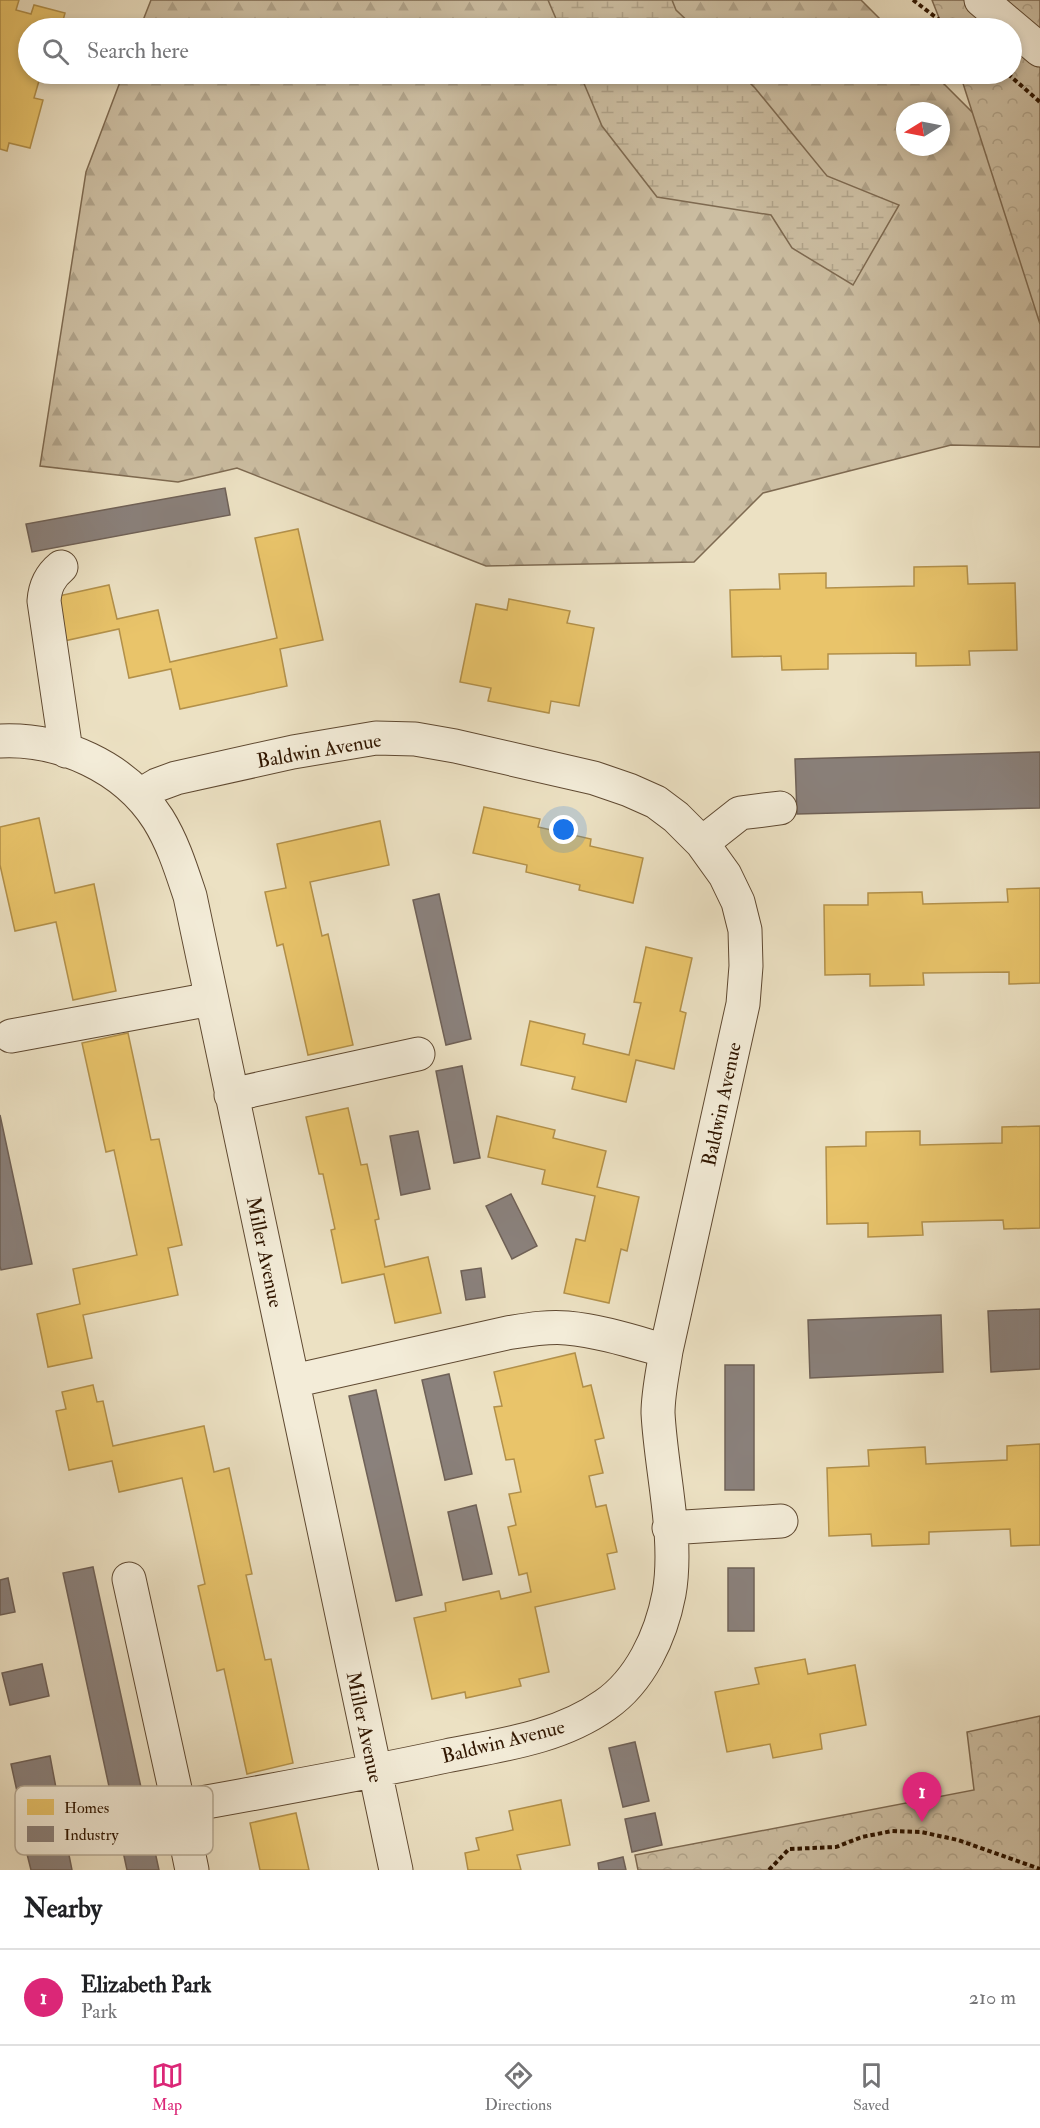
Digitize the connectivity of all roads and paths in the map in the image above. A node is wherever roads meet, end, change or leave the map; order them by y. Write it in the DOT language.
graph roads {
  1 [pos="914,0"];
  2 [pos="981,0"];
  3 [pos="937,18"];
  4 [pos="1002,18"];
  5 [pos="1022,35"];
  6 [pos="1040,50"];
  7 [pos="1019,84"];
  8 [pos="1040,102"];
  9 [pos="61,567"];
  10 [pos="0,741"];
  11 [pos="66,751"];
  12 [pos="140,795"];
  13 [pos="780,808"];
  14 [pos="702,843"];
  15 [pos="211,999"];
  16 [pos="10,1036"];
  17 [pos="418,1054"];
  18 [pos="231,1095"];
  19 [pos="666,1351"];
  20 [pos="293,1382"];
  21 [pos="781,1521"];
  22 [pos="669,1528"];
  23 [pos="129,1579"];
  24 [pos="375,1772"];
  25 [pos="174,1786"];
  26 [pos="213,1801"];
  27 [pos="189,1855"];
  28 [pos="1040,1869"];
  29 [pos="192,1870"];
  30 [pos="396,1870"];
  31 [pos="769,1870"];
  1 -- 3 [label="path"];
  2 -- 4 [label="street"];
  5 -- 6 [label="street"];
  7 -- 8 [label="path"];
  9 -- 11 [label="street"];
  10 -- 11 [label="street, Miller Avenue"];
  11 -- 12 [label="street, Miller Avenue"];
  12 -- 14 [label="street, Baldwin Avenue"];
  12 -- 15 [label="street, Miller Avenue"];
  13 -- 14 [label="street"];
  14 -- 19 [label="street, Baldwin Avenue"];
  15 -- 16 [label="street"];
  15 -- 18 [label="street, Miller Avenue"];
  17 -- 18 [label="street"];
  18 -- 20 [label="street, Miller Avenue"];
  19 -- 20 [label="street"];
  19 -- 22 [label="street, Baldwin Avenue"];
  20 -- 24 [label="street, Miller Avenue"];
  21 -- 22 [label="street"];
  22 -- 24 [label="street, Baldwin Avenue"];
  23 -- 25 [label="street"];
  24 -- 26 [label="street, Baldwin Avenue"];
  24 -- 30 [label="street, Miller Avenue"];
  27 -- 29 [label="street"];
  28 -- 31 [label="path"];
}
